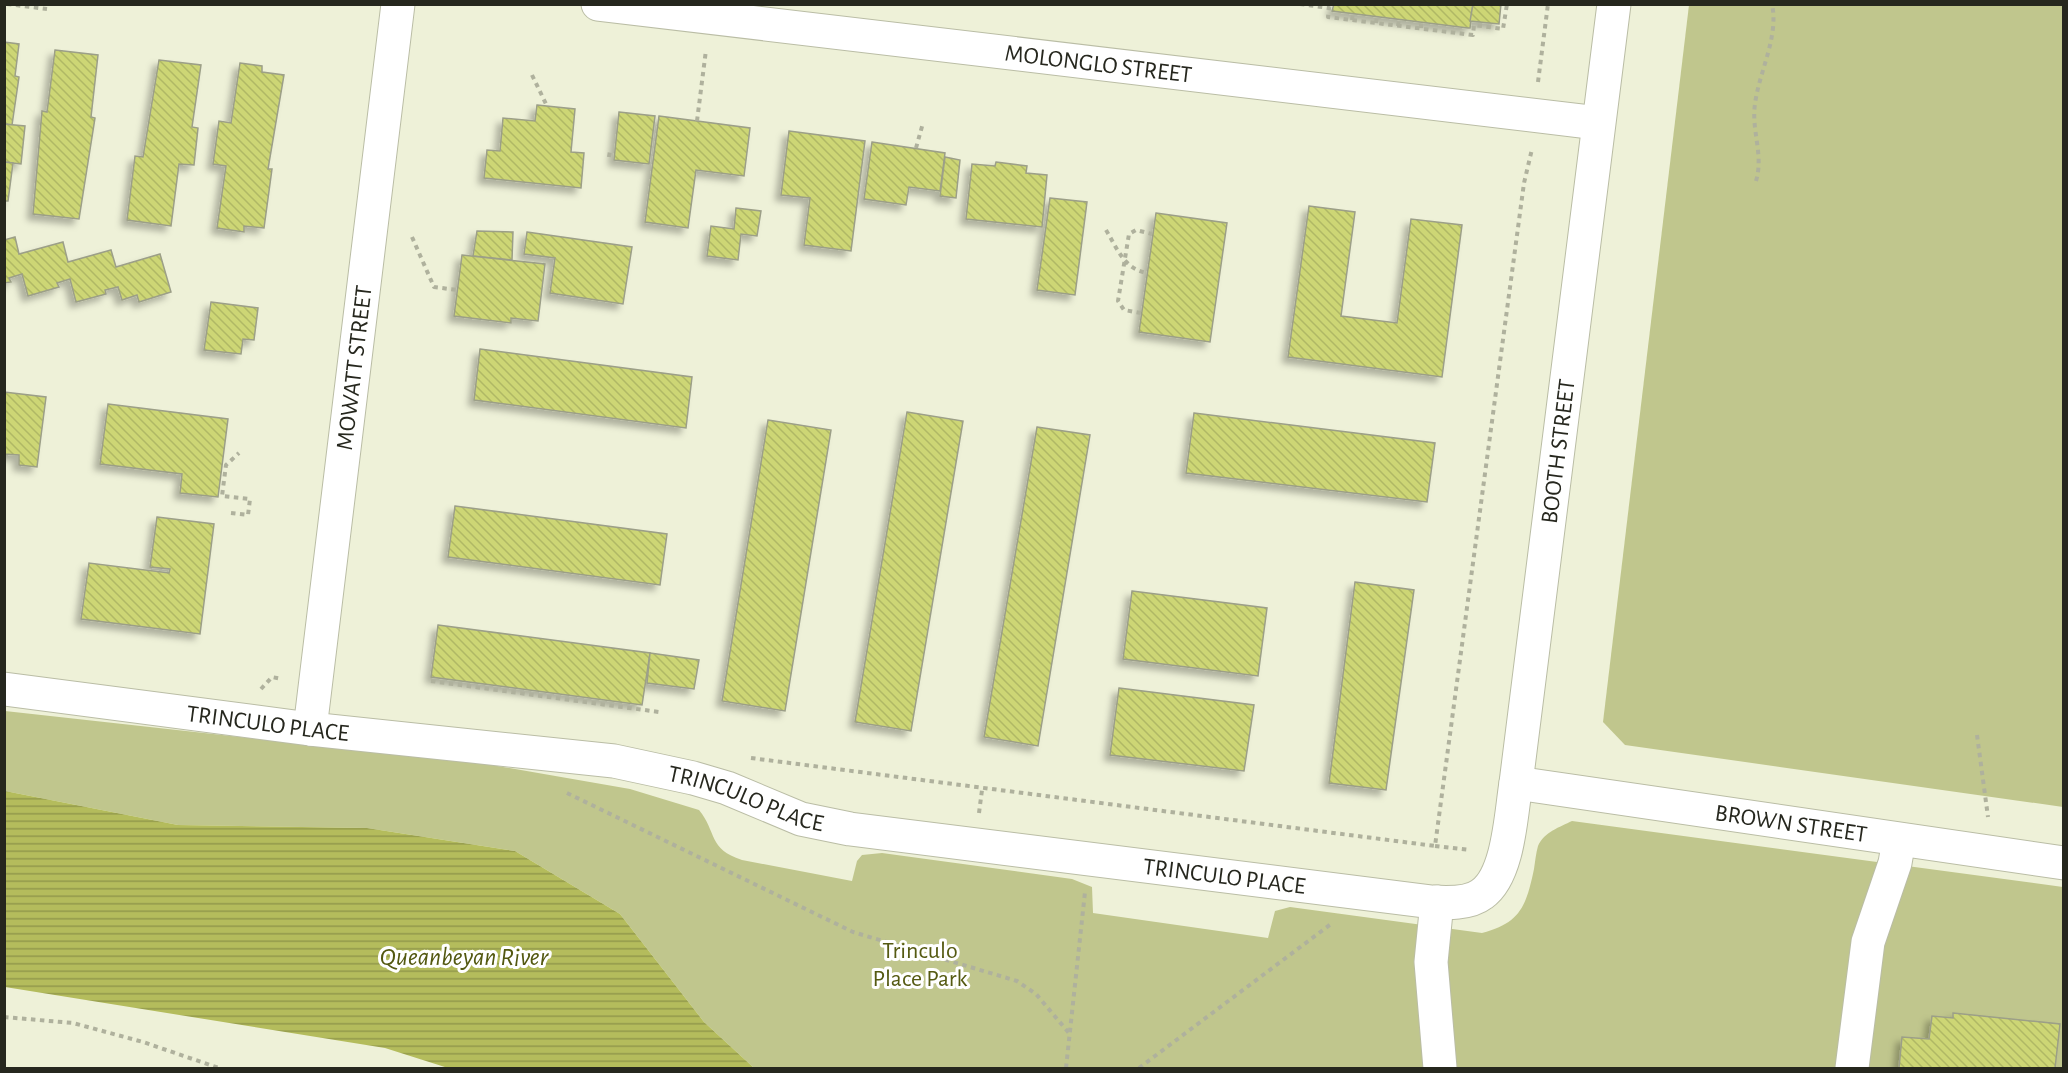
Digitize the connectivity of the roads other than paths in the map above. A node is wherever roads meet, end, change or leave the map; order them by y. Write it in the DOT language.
graph roads {
  1 [pos="398,4"];
  2 [pos="598,4"];
  3 [pos="1614,4"];
  4 [pos="1598,123"];
  5 [pos="4,689"];
  6 [pos="310,729"];
  7 [pos="1516,783"];
  8 [pos="1899,840"];
  9 [pos="2064,863"];
  10 [pos="1485,893"];
  11 [pos="1437,902"];
  12 [pos="1440,1068"];
  13 [pos="1852,1068"];
  1 -- 6 [label="street, MOWATT STREET"];
  2 -- 4 [label="street, MOLONGLO STREET"];
  3 -- 4 [label="street, BOOTH STREET"];
  4 -- 7 [label="street, BOOTH STREET"];
  5 -- 6 [label="street, TRINCULO PLACE"];
  6 -- 11 [label="street, TRINCULO PLACE"];
  7 -- 8 [label="street, BROWN STREET"];
  7 -- 10 [label="street, BOOTH STREET"];
  8 -- 9 [label="street, BROWN STREET"];
  8 -- 13 [label="street"];
  10 -- 11 [label="street, TRINCULO PLACE"];
  11 -- 12 [label="street"];
}
